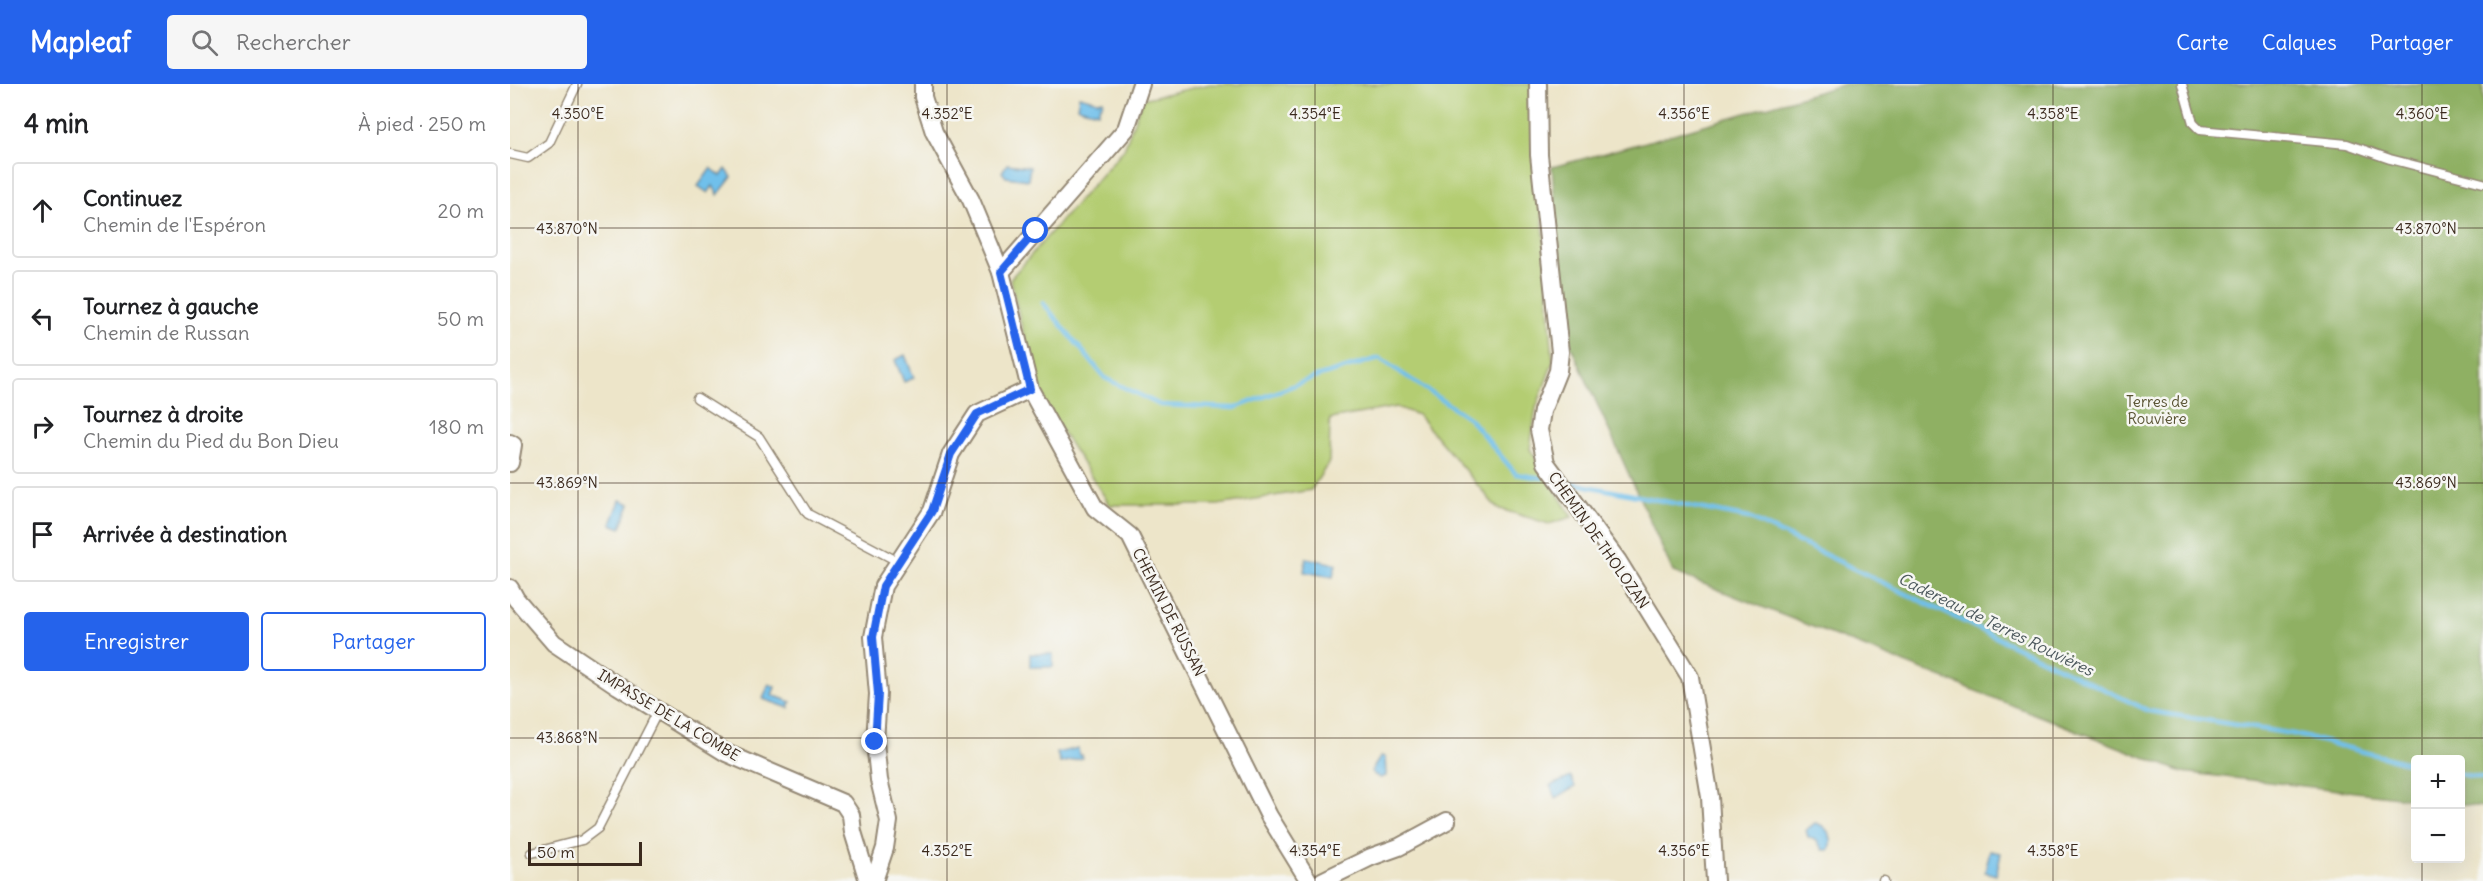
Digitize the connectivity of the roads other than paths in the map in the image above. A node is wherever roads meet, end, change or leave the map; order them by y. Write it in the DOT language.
graph roads {
  1 [pos="577,84"];
  2 [pos="923,84"];
  3 [pos="1141,84"];
  4 [pos="1538,84"];
  5 [pos="2182,84"];
  6 [pos="510,154"];
  7 [pos="2483,183"];
  8 [pos="1001,272"];
  9 [pos="1030,389"];
  10 [pos="697,398"];
  11 [pos="510,443"];
  12 [pos="510,463"];
  13 [pos="899,562"];
  14 [pos="510,588"];
  15 [pos="658,711"];
  16 [pos="1447,821"];
  17 [pos="532,853"];
  18 [pos="868,881"];
  19 [pos="874,881"];
  20 [pos="1309,881"];
  21 [pos="1322,881"];
  22 [pos="1715,881"];
  1 -- 6 [label="lane"];
  2 -- 8 [label="street, CHEMIN DE RUSSAN"];
  3 -- 8 [label="street"];
  4 -- 22 [label="street, CHEMIN DE THOLOZAN"];
  5 -- 7 [label="lane"];
  8 -- 9 [label="street, CHEMIN DE RUSSAN"];
  9 -- 13 [label="street"];
  9 -- 20 [label="street, CHEMIN DE RUSSAN"];
  10 -- 13 [label="lane"];
  11 -- 12 [label="street"];
  13 -- 19 [label="street"];
  14 -- 15 [label="street, IMPASSE DE LA COMBE"];
  15 -- 17 [label="lane"];
  15 -- 18 [label="street, IMPASSE DE LA COMBE"];
  16 -- 21 [label="street"];
}
